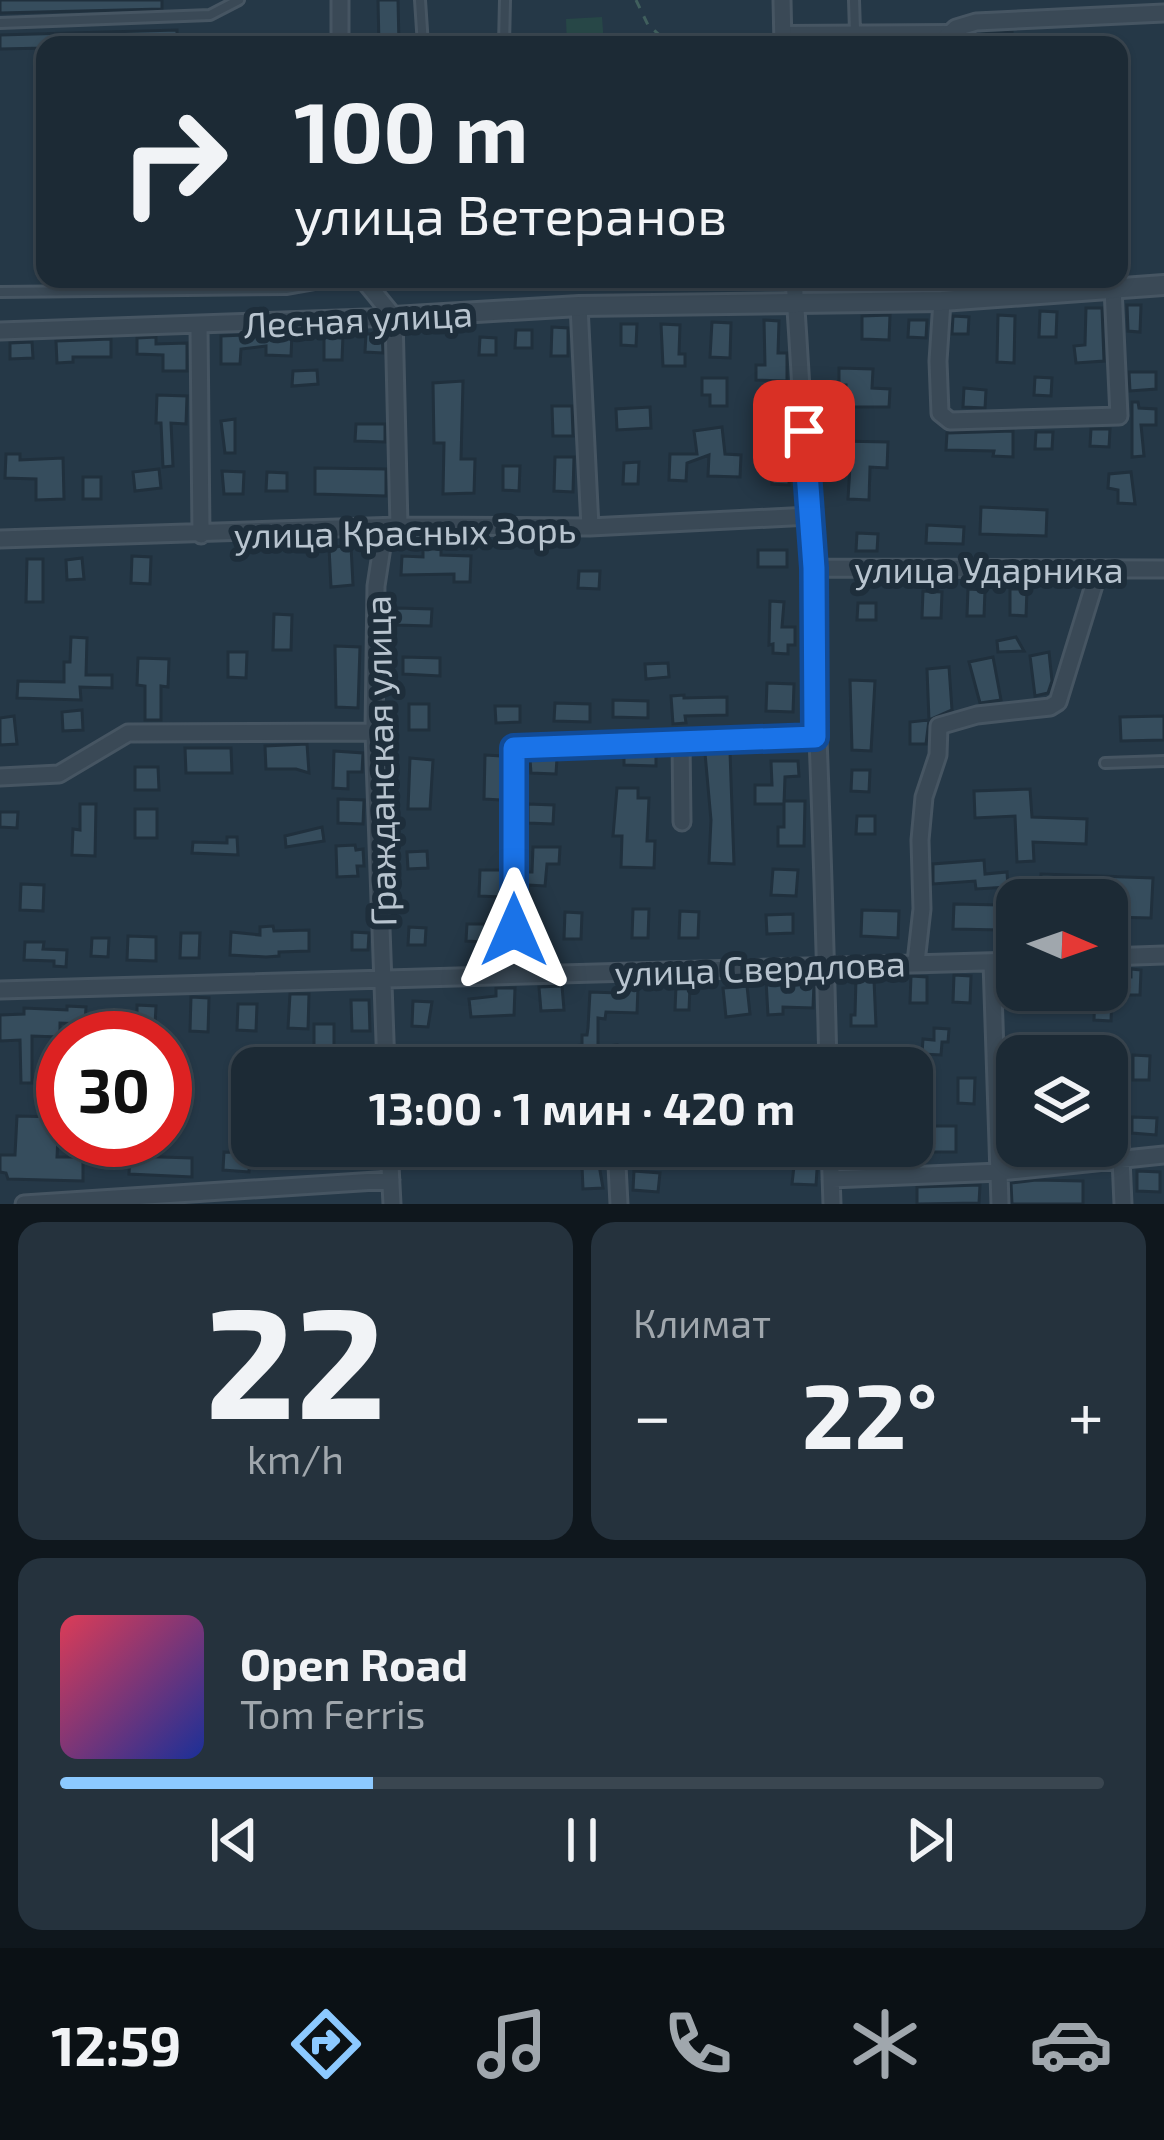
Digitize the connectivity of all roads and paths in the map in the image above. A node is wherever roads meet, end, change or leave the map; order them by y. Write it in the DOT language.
graph roads {
  1 [pos="239,0"];
  2 [pos="340,0"];
  3 [pos="420,0"];
  4 [pos="506,0"];
  5 [pos="636,0"];
  6 [pos="782,0"];
  7 [pos="854,0"];
  8 [pos="222,4"];
  9 [pos="1080,8"];
  10 [pos="1164,13"];
  11 [pos="0,23"];
  12 [pos="954,29"];
  13 [pos="856,31"];
  14 [pos="340,36"];
  15 [pos="422,36"];
  16 [pos="504,36"];
  17 [pos="660,36"];
  18 [pos="783,36"];
  19 [pos="804,36"];
  20 [pos="947,36"];
  21 [pos="1164,285"];
  22 [pos="1128,287"];
  23 [pos="293,288"];
  24 [pos="370,288"];
  25 [pos="795,288"];
  26 [pos="1113,288"];
  27 [pos="0,292"];
  28 [pos="942,301"];
  29 [pos="796,302"];
  30 [pos="579,306"];
  31 [pos="394,317"];
  32 [pos="199,326"];
  33 [pos="0,331"];
  34 [pos="810,516"];
  35 [pos="399,526"];
  36 [pos="590,527"];
  37 [pos="201,535"];
  38 [pos="0,538"];
  39 [pos="814,568"];
  40 [pos="1164,568"];
  41 [pos="1099,569"];
  42 [pos="374,732"];
  43 [pos="815,737"];
  44 [pos="681,741"];
  45 [pos="1164,761"];
  46 [pos="1105,763"];
  47 [pos="0,777"];
  48 [pos="682,822"];
  49 [pos="1164,955"];
  50 [pos="1128,956"];
  51 [pos="916,962"];
  52 [pos="992,962"];
  53 [pos="996,962"];
  54 [pos="826,964"];
  55 [pos="514,975"];
  56 [pos="382,981"];
  57 [pos="0,990"];
  58 [pos="385,1047"];
  59 [pos="828,1047"];
  60 [pos="1164,1155"];
  61 [pos="1128,1158"];
  62 [pos="390,1167"];
  63 [pos="617,1167"];
  64 [pos="831,1167"];
  65 [pos="1047,1167"];
  66 [pos="1122,1167"];
  67 [pos="1000,1172"];
  68 [pos="831,1179"];
  69 [pos="391,1180"];
  70 [pos="24,1204"];
  71 [pos="392,1204"];
  72 [pos="620,1204"];
  73 [pos="832,1204"];
  74 [pos="1000,1204"];
  75 [pos="1124,1204"];
  1 -- 8 [label="lane"];
  2 -- 14 [label="street"];
  3 -- 15 [label="lane"];
  4 -- 16 [label="lane"];
  5 -- 17 [label="path"];
  6 -- 18 [label="street"];
  7 -- 13 [label="lane"];
  8 -- 11 [label="lane"];
  9 -- 10 [label="street"];
  9 -- 12 [label="street"];
  12 -- 13 [label="lane"];
  12 -- 20 [label="street"];
  13 -- 19 [label="lane"];
  21 -- 22 [label="street, Лесная улица"];
  23 -- 27 [label="lane"];
  24 -- 31 [label="street"];
  25 -- 29 [label="street"];
  26 -- 28 [label="street, Лесная улица"];
  26 -- 28 [label="street"];
  28 -- 29 [label="street, Лесная улица"];
  29 -- 30 [label="street, Лесная улица"];
  29 -- 34 [label="street"];
  30 -- 31 [label="street, Лесная улица"];
  30 -- 36 [label="street"];
  31 -- 32 [label="street, Лесная улица"];
  31 -- 35 [label="street, Гражданская улица"];
  32 -- 33 [label="street, Лесная улица"];
  32 -- 37 [label="street, Лесная улица"];
  34 -- 36 [label="street, улица Красных Зорь"];
  34 -- 39 [label="street"];
  35 -- 36 [label="street, улица Красных Зорь"];
  35 -- 37 [label="street, улица Красных Зорь"];
  35 -- 42 [label="street, Гражданская улица"];
  37 -- 38 [label="street, улица Красных Зорь"];
  39 -- 41 [label="street, улица Ударника"];
  39 -- 43 [label="street"];
  40 -- 41 [label="street, улица Ударника"];
  41 -- 51 [label="street"];
  42 -- 47 [label="street"];
  42 -- 56 [label="street, Гражданская улица"];
  43 -- 44 [label="street"];
  43 -- 54 [label="street"];
  44 -- 48 [label="street"];
  44 -- 55 [label="street"];
  45 -- 46 [label="lane"];
  49 -- 50 [label="street"];
  51 -- 52 [label="street, улица Свердлова"];
  51 -- 54 [label="street, улица Свердлова"];
  52 -- 53 [label="street, улица Свердлова"];
  52 -- 67 [label="street"];
  54 -- 55 [label="street, улица Свердлова"];
  54 -- 59 [label="street"];
  55 -- 56 [label="street, улица Свердлова"];
  56 -- 57 [label="street, улица Свердлова"];
  56 -- 58 [label="street, Гражданская улица"];
  60 -- 61 [label="street"];
  62 -- 69 [label="street"];
  63 -- 72 [label="street"];
  64 -- 68 [label="street"];
  65 -- 67 [label="street"];
  66 -- 75 [label="street"];
  67 -- 68 [label="street"];
  67 -- 74 [label="street"];
  68 -- 73 [label="street"];
  69 -- 70 [label="street"];
  69 -- 71 [label="street"];
}
